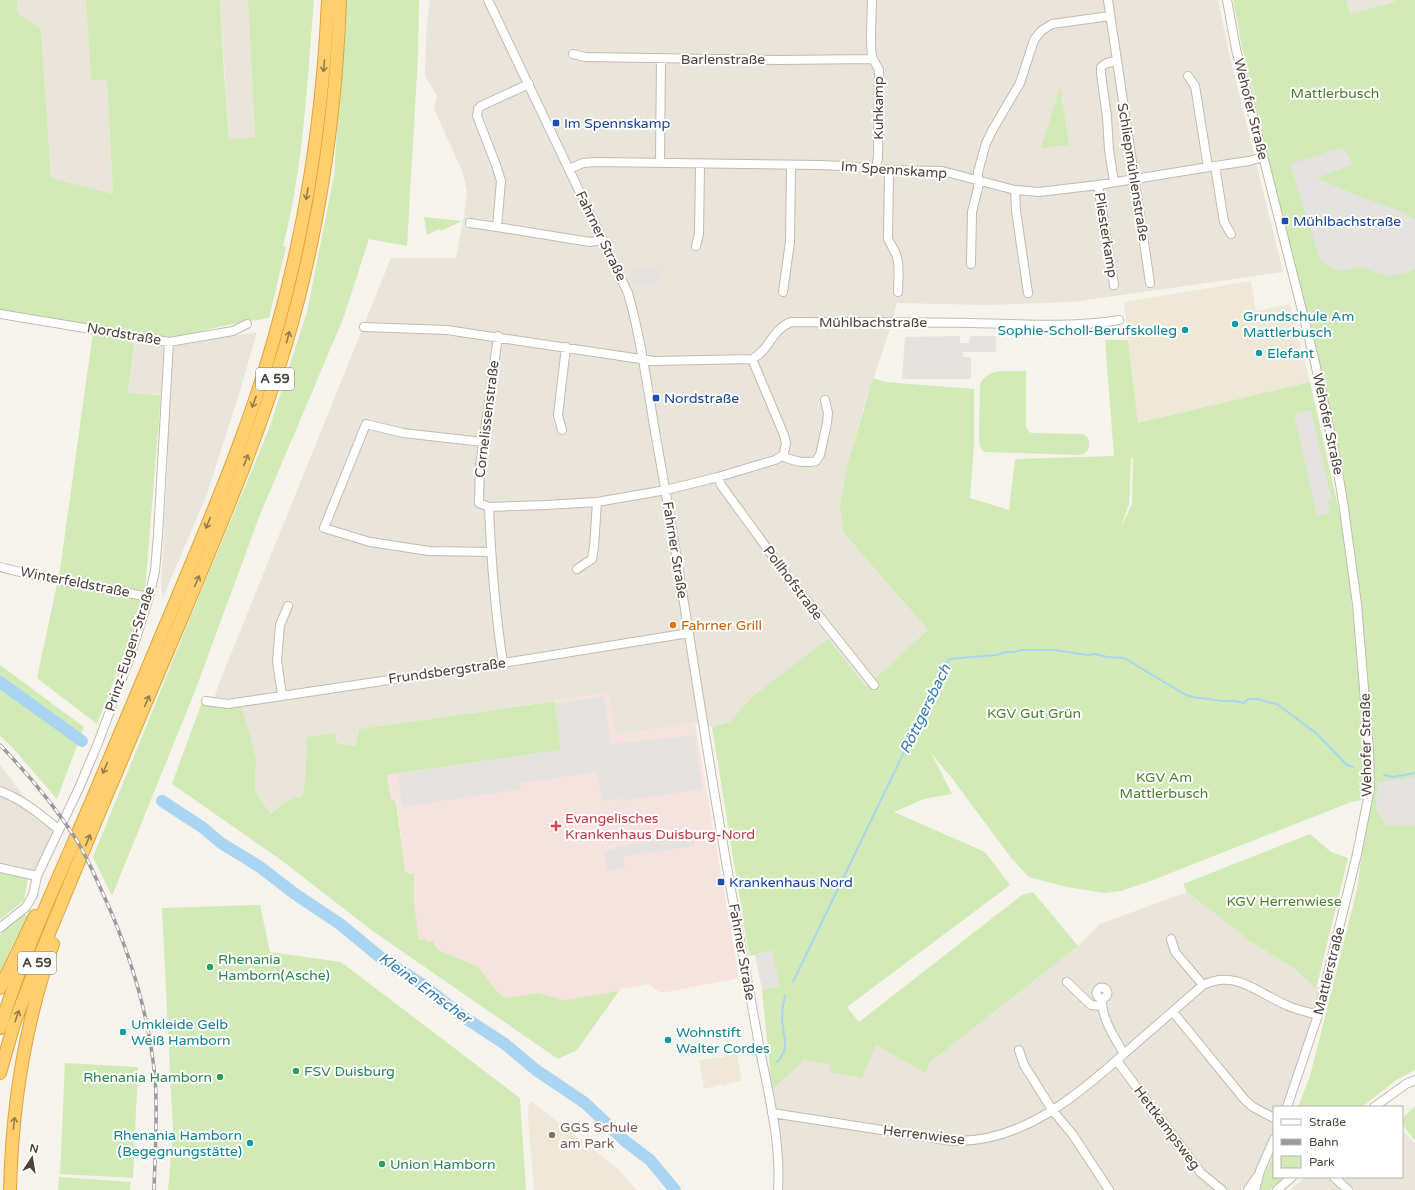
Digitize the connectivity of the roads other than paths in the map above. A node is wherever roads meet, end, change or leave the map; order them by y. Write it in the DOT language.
graph roads {
  1 [pos="328,0"];
  2 [pos="340,0"];
  3 [pos="488,0"];
  4 [pos="872,0"];
  5 [pos="1108,0"];
  6 [pos="1226,0"];
  7 [pos="1110,16"];
  8 [pos="573,54"];
  9 [pos="661,59"];
  10 [pos="873,59"];
  11 [pos="1116,61"];
  12 [pos="1188,76"];
  13 [pos="529,84"];
  14 [pos="1263,157"];
  15 [pos="660,163"];
  16 [pos="700,164"];
  17 [pos="791,165"];
  18 [pos="1212,167"];
  19 [pos="569,168"];
  20 [pos="876,169"];
  21 [pos="889,170"];
  22 [pos="1135,178"];
  23 [pos="978,180"];
  24 [pos="1114,182"];
  25 [pos="1098,185"];
  26 [pos="1015,190"];
  27 [pos="470,223"];
  28 [pos="497,228"];
  29 [pos="1231,234"];
  30 [pos="602,240"];
  31 [pos="696,246"];
  32 [pos="972,264"];
  33 [pos="1150,283"];
  34 [pos="1114,285"];
  35 [pos="783,292"];
  36 [pos="898,292"];
  37 [pos="1028,293"];
  38 [pos="0,314"];
  39 [pos="1119,320"];
  40 [pos="247,324"];
  41 [pos="364,327"];
  42 [pos="498,336"];
  43 [pos="169,342"];
  44 [pos="566,347"];
  45 [pos="644,359"];
  46 [pos="752,359"];
  47 [pos="825,400"];
  48 [pos="562,430"];
  49 [pos="483,442"];
  50 [pos="782,456"];
  51 [pos="718,476"];
  52 [pos="666,490"];
  53 [pos="597,502"];
  54 [pos="489,507"];
  55 [pos="491,552"];
  56 [pos="0,567"];
  57 [pos="577,569"];
  58 [pos="149,597"];
  59 [pos="288,606"];
  60 [pos="689,633"];
  61 [pos="503,663"];
  62 [pos="874,685"];
  63 [pos="282,695"];
  64 [pos="206,701"];
  65 [pos="0,791"];
  66 [pos="59,830"];
  67 [pos="1361,833"];
  68 [pos="65,862"];
  69 [pos="0,868"];
  70 [pos="37,876"];
  71 [pos="74,876"];
  72 [pos="0,928"];
  73 [pos="1171,939"];
  74 [pos="1067,982"];
  75 [pos="1203,985"];
  76 [pos="0,988"];
  77 [pos="1173,1012"];
  78 [pos="1318,1015"];
  79 [pos="0,1028"];
  80 [pos="1020,1050"];
  81 [pos="1124,1054"];
  82 [pos="1117,1061"];
  83 [pos="0,1072"];
  84 [pos="1415,1080"];
  85 [pos="1287,1106"];
  86 [pos="1375,1106"];
  87 [pos="1053,1111"];
  88 [pos="772,1113"];
  89 [pos="1273,1117"];
  90 [pos="1273,1142"];
  91 [pos="1260,1171"];
  92 [pos="779,1175"];
  93 [pos="1291,1178"];
  94 [pos="1335,1178"];
  95 [pos="10,1190"];
  96 [pos="778,1190"];
  97 [pos="782,1190"];
  98 [pos="1109,1190"];
  99 [pos="1222,1190"];
  100 [pos="1248,1190"];
  101 [pos="1255,1190"];
  102 [pos="1277,1190"];
  103 [pos="1348,1190"];
  1 -- 68 [label="highway, A 59, one-way"];
  71 -- 2 [label="highway, A 59, one-way"];
  3 -- 13 [label="street, Fahrner Straße"];
  4 -- 10 [label="street, Kuhkamp"];
  5 -- 7 [label="street, Schliepmühlenstraße"];
  6 -- 14 [label="street, Wehofer Straße"];
  7 -- 11 [label="street, Schliepmühlenstraße"];
  7 -- 23 [label="street"];
  8 -- 9 [label="street, Barlenstraße"];
  9 -- 10 [label="street, Barlenstraße"];
  9 -- 15 [label="street"];
  10 -- 20 [label="street, Kuhkamp"];
  11 -- 22 [label="street, Schliepmühlenstraße"];
  11 -- 24 [label="street, Schliepmühlenstraße"];
  12 -- 18 [label="street"];
  13 -- 19 [label="street, Fahrner Straße"];
  13 -- 28 [label="street"];
  14 -- 18 [label="street, Im Spennskamp"];
  14 -- 67 [label="street, Wehofer Straße"];
  15 -- 16 [label="street, Im Spennskamp"];
  15 -- 19 [label="street, Im Spennskamp"];
  16 -- 17 [label="street, Im Spennskamp"];
  16 -- 31 [label="street"];
  17 -- 20 [label="street, Im Spennskamp"];
  17 -- 35 [label="street"];
  18 -- 22 [label="street, Im Spennskamp"];
  18 -- 29 [label="street"];
  19 -- 30 [label="street, Fahrner Straße"];
  20 -- 21 [label="street, Im Spennskamp"];
  21 -- 23 [label="street, Im Spennskamp"];
  21 -- 36 [label="street"];
  22 -- 24 [label="street, Im Spennskamp"];
  22 -- 33 [label="street, Schliepmühlenstraße"];
  23 -- 26 [label="street, Im Spennskamp"];
  23 -- 32 [label="street"];
  24 -- 25 [label="street, Im Spennskamp"];
  25 -- 26 [label="street, Im Spennskamp"];
  25 -- 34 [label="street, Pliesterkamp"];
  26 -- 37 [label="street"];
  27 -- 28 [label="street"];
  28 -- 30 [label="street"];
  30 -- 45 [label="street, Fahrner Straße"];
  38 -- 43 [label="street, Nordstraße"];
  39 -- 46 [label="street, Mühlbachstraße"];
  40 -- 43 [label="street, Nordstraße"];
  41 -- 42 [label="street"];
  42 -- 44 [label="street"];
  42 -- 49 [label="street, Cornelissenstraße"];
  43 -- 58 [label="street, Prinz-Eugen-Straße"];
  44 -- 45 [label="street"];
  44 -- 48 [label="street"];
  45 -- 46 [label="street"];
  45 -- 52 [label="street, Fahrner Straße"];
  46 -- 50 [label="street"];
  47 -- 50 [label="street"];
  49 -- 54 [label="street, Cornelissenstraße"];
  49 -- 55 [label="street"];
  50 -- 51 [label="street"];
  51 -- 52 [label="street"];
  51 -- 62 [label="street, Pollhofstraße"];
  52 -- 53 [label="street"];
  52 -- 60 [label="street, Fahrner Straße"];
  53 -- 54 [label="street"];
  53 -- 57 [label="street"];
  54 -- 55 [label="street"];
  55 -- 61 [label="street"];
  56 -- 58 [label="street, Winterfeldstraße"];
  58 -- 66 [label="street, Prinz-Eugen-Straße"];
  59 -- 63 [label="street"];
  60 -- 61 [label="street, Frundsbergstraße"];
  60 -- 88 [label="street, Fahrner Straße"];
  61 -- 63 [label="street, Frundsbergstraße"];
  63 -- 64 [label="street, Frundsbergstraße"];
  65 -- 66 [label="street"];
  66 -- 70 [label="street, Prinz-Eugen-Straße"];
  67 -- 78 [label="street, Mattlerstraße"];
  68 -- 76 [label="highway"];
  68 -- 79 [label="highway, A 59"];
  69 -- 70 [label="street"];
  70 -- 72 [label="street, Prinz-Eugen-Straße"];
  83 -- 71 [label="highway, A 59, one-way"];
  95 -- 71 [label="highway, one-way"];
  73 -- 75 [label="street"];
  74 -- 81 [label="street"];
  75 -- 77 [label="street, Herrenwiese"];
  75 -- 78 [label="street, Herrenwiese"];
  77 -- 81 [label="street, Herrenwiese"];
  77 -- 89 [label="street"];
  78 -- 85 [label="street, Mattlerstraße"];
  80 -- 87 [label="street"];
  81 -- 82 [label="street, Herrenwiese"];
  82 -- 87 [label="street, Herrenwiese"];
  82 -- 99 [label="street, Hettkampsweg"];
  84 -- 86 [label="street"];
  87 -- 88 [label="street, Herrenwiese"];
  87 -- 98 [label="street"];
  88 -- 92 [label="street, Fahrner Straße"];
  90 -- 91 [label="street"];
  91 -- 100 [label="street"];
  91 -- 101 [label="street"];
  92 -- 96 [label="street, Fahrner Straße"];
  92 -- 97 [label="street, Fahrner Straße"];
  93 -- 102 [label="street"];
  94 -- 103 [label="street"];
}
